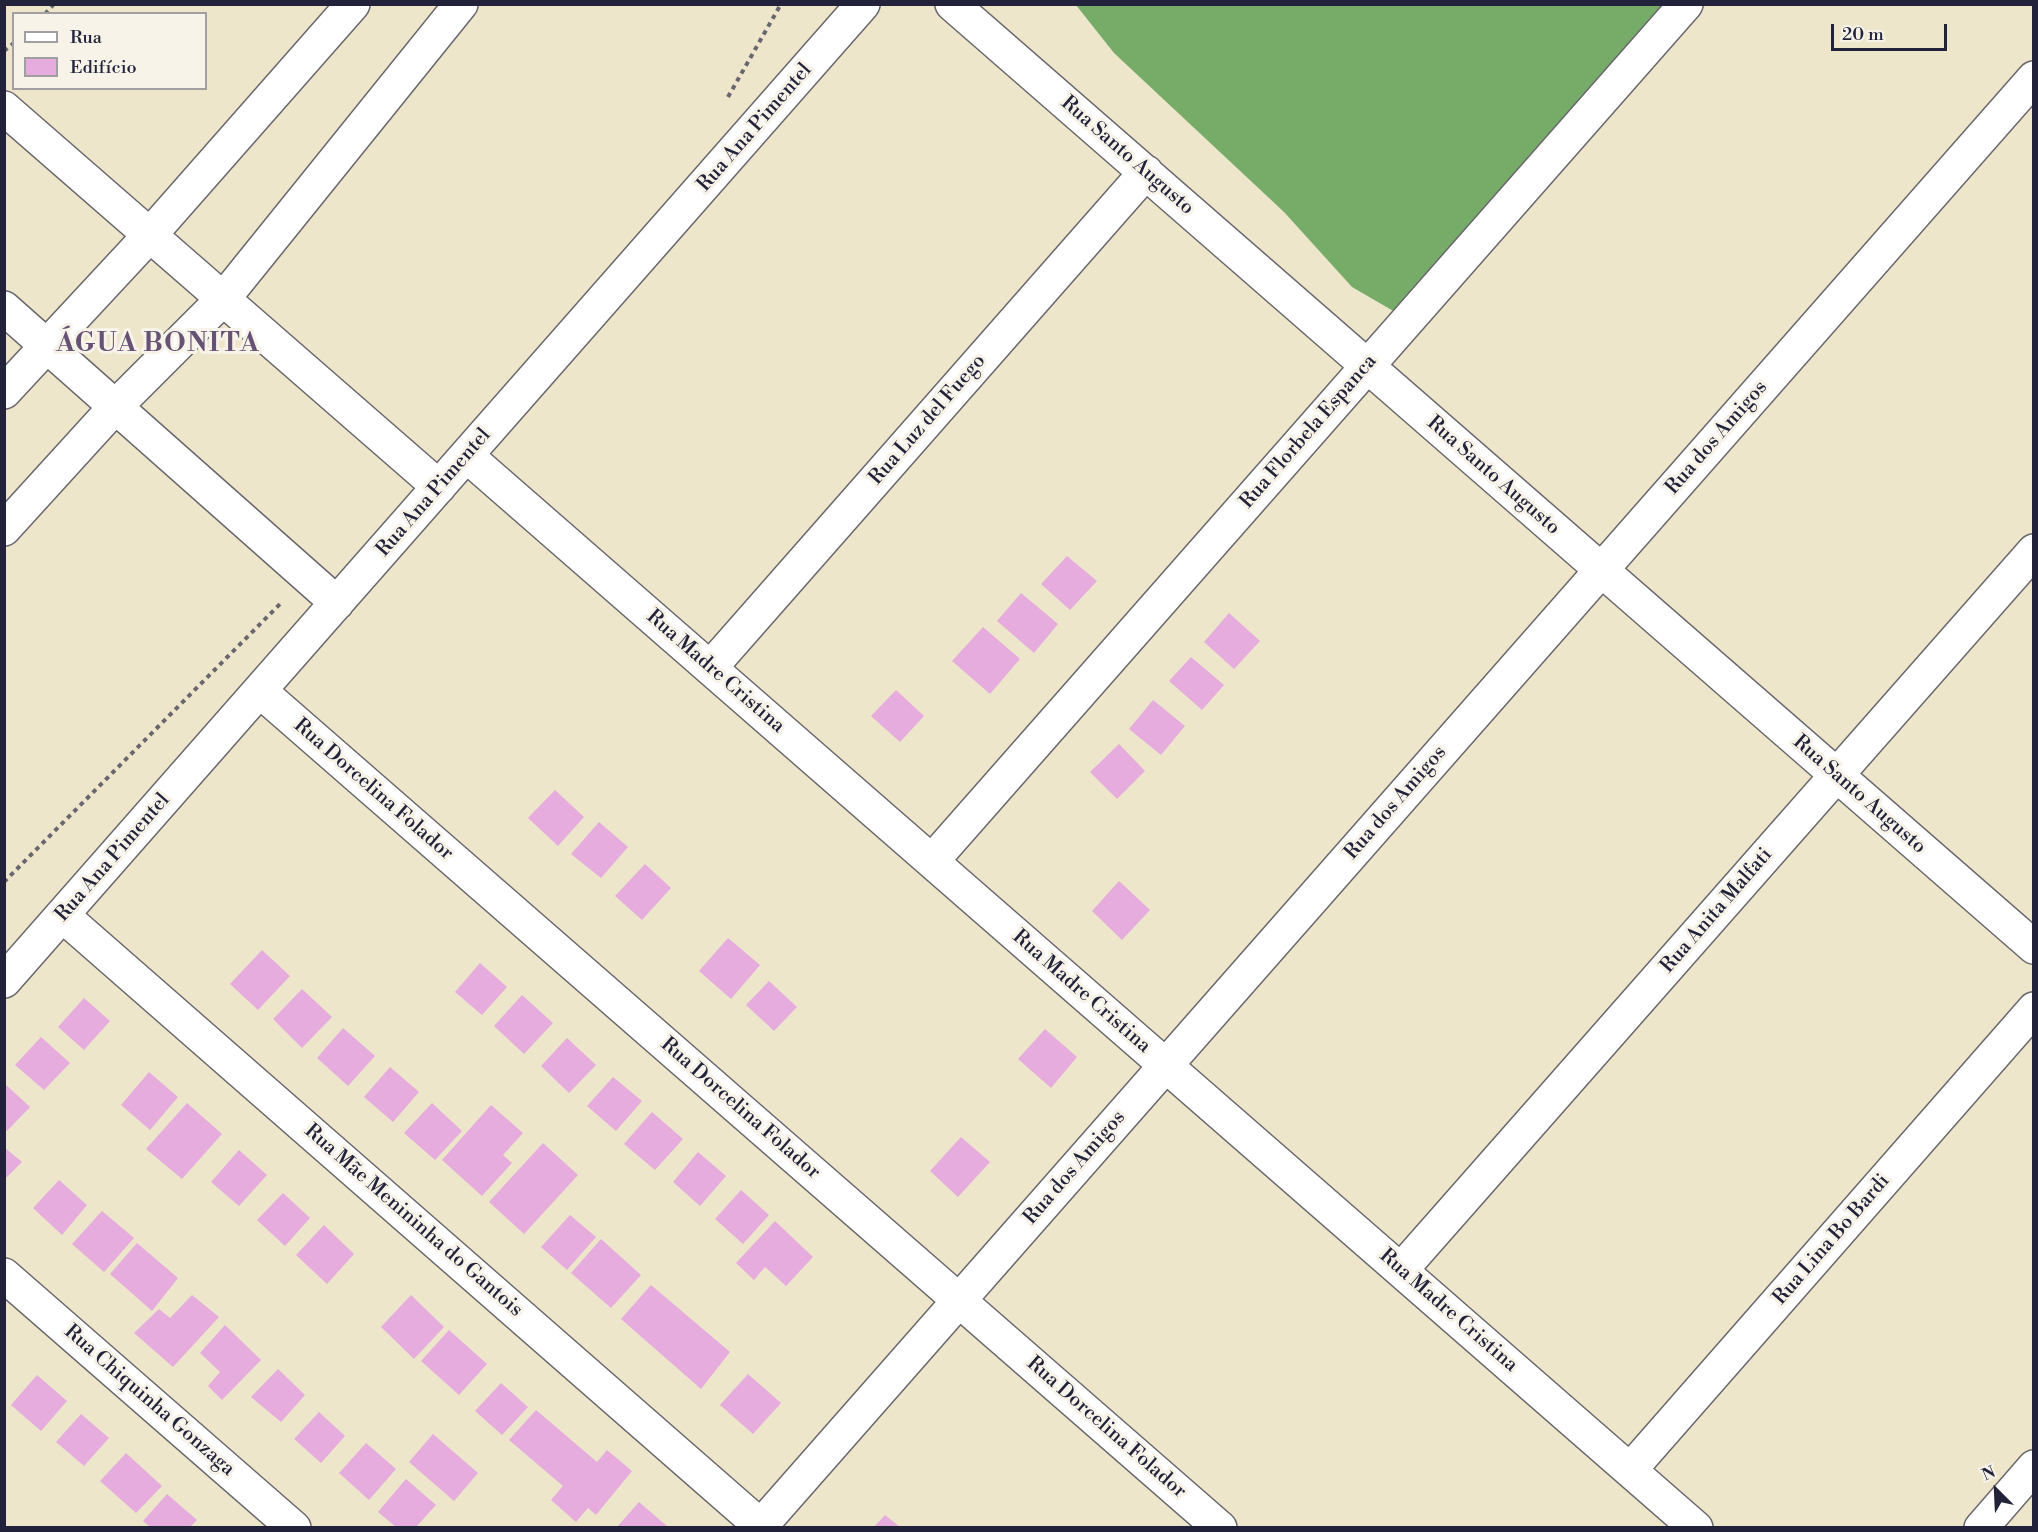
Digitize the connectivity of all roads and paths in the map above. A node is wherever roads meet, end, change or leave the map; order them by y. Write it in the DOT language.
graph roads {
  1 [pos="353,4"];
  2 [pos="461,4"];
  3 [pos="864,4"];
  4 [pos="952,4"];
  5 [pos="1686,4"];
  6 [pos="2034,78"];
  7 [pos="4,108"];
  8 [pos="1146,172"];
  9 [pos="148,236"];
  10 [pos="224,298"];
  11 [pos="4,309"];
  12 [pos="47,345"];
  13 [pos="1367,366"];
  14 [pos="4,392"];
  15 [pos="116,406"];
  16 [pos="467,456"];
  17 [pos="439,487"];
  18 [pos="4,529"];
  19 [pos="2034,551"];
  20 [pos="1601,571"];
  21 [pos="337,603"];
  22 [pos="710,668"];
  23 [pos="260,691"];
  24 [pos="1836,775"];
  25 [pos="932,861"];
  26 [pos="62,915"];
  27 [pos="2034,947"];
  28 [pos="4,981"];
  29 [pos="2034,1009"];
  30 [pos="1166,1065"];
  31 [pos="1401,1270"];
  32 [pos="4,1275"];
  33 [pos="959,1300"];
  34 [pos="2034,1467"];
  35 [pos="1630,1470"];
  36 [pos="294,1527"];
  37 [pos="761,1527"];
  38 [pos="1220,1527"];
  39 [pos="1696,1527"];
  40 [pos="1981,1527"];
  1 -- 9 [label="street"];
  2 -- 10 [label="street"];
  3 -- 16 [label="street, Rua Ana Pimentel"];
  4 -- 8 [label="street, Rua Santo Augusto"];
  5 -- 13 [label="street, Rua Florbela Espanca"];
  6 -- 20 [label="street, Rua dos Amigos"];
  7 -- 9 [label="street"];
  8 -- 13 [label="street, Rua Santo Augusto"];
  8 -- 22 [label="street, Rua Luz del Fuego"];
  9 -- 10 [label="street"];
  9 -- 12 [label="street"];
  10 -- 15 [label="street"];
  10 -- 17 [label="street"];
  11 -- 12 [label="street"];
  12 -- 14 [label="street"];
  12 -- 15 [label="street"];
  13 -- 20 [label="street, Rua Santo Augusto"];
  13 -- 25 [label="street, Rua Florbela Espanca"];
  15 -- 18 [label="street"];
  15 -- 21 [label="street"];
  16 -- 17 [label="street, Rua Ana Pimentel"];
  16 -- 22 [label="street, Rua Madre Cristina"];
  17 -- 21 [label="street, Rua Ana Pimentel"];
  19 -- 24 [label="street, Rua Anita Malfati"];
  20 -- 24 [label="street, Rua Santo Augusto"];
  20 -- 30 [label="street, Rua dos Amigos"];
  21 -- 23 [label="street, Rua Ana Pimentel"];
  22 -- 25 [label="street, Rua Madre Cristina"];
  23 -- 26 [label="street, Rua Ana Pimentel"];
  23 -- 33 [label="street, Rua Dorcelina Folador"];
  24 -- 27 [label="street, Rua Santo Augusto"];
  24 -- 31 [label="street, Rua Anita Malfati"];
  25 -- 30 [label="street, Rua Madre Cristina"];
  26 -- 28 [label="street, Rua Ana Pimentel"];
  26 -- 37 [label="street, Rua Mãe Menininha do Gantois"];
  29 -- 35 [label="street, Rua Lina Bo Bardi"];
  30 -- 31 [label="street, Rua Madre Cristina"];
  30 -- 33 [label="street, Rua dos Amigos"];
  31 -- 35 [label="street, Rua Madre Cristina"];
  32 -- 36 [label="street, Rua Chiquinha Gonzaga"];
  33 -- 37 [label="street, Rua dos Amigos"];
  33 -- 38 [label="street, Rua Dorcelina Folador"];
  34 -- 40 [label="street"];
  35 -- 39 [label="street, Rua Madre Cristina"];
}
